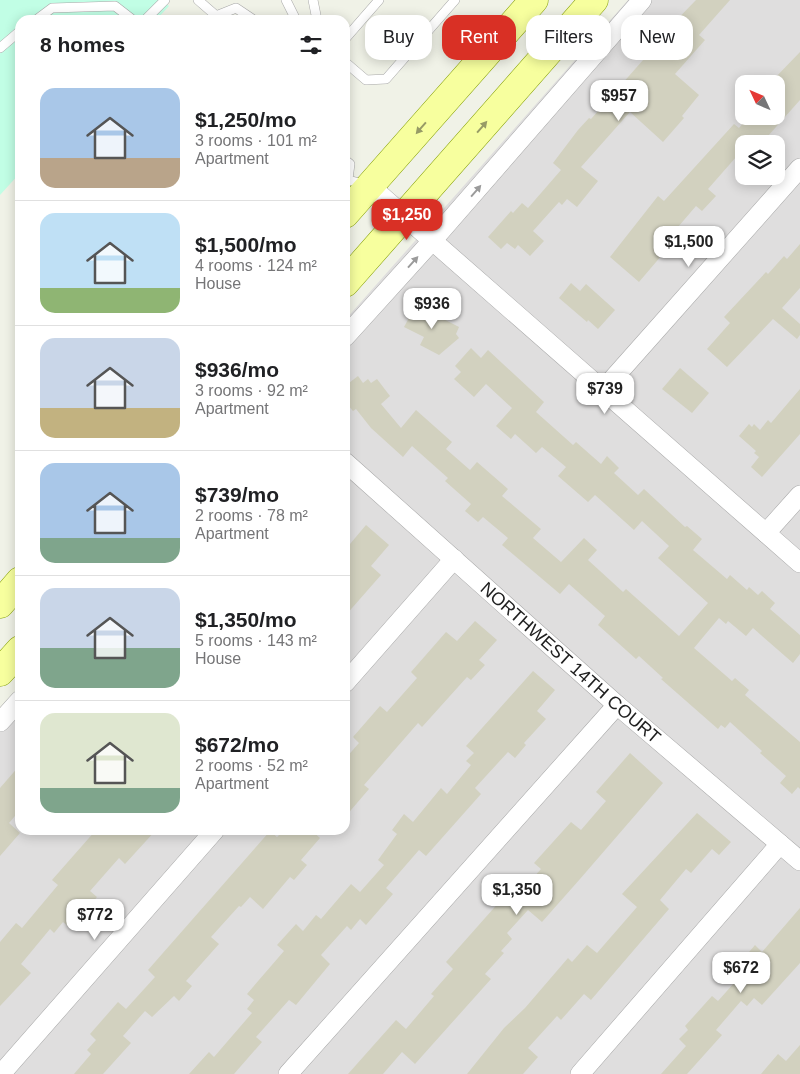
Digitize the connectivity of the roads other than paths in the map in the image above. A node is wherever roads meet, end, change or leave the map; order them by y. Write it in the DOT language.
graph roads {
  1 [pos="165,0"];
  2 [pos="198,0"];
  3 [pos="286,0"];
  4 [pos="313,0"];
  5 [pos="379,0"];
  6 [pos="455,0"];
  7 [pos="534,0"];
  8 [pos="594,0"];
  9 [pos="642,0"];
  10 [pos="43,15"];
  11 [pos="127,15"];
  12 [pos="150,15"];
  13 [pos="216,15"];
  14 [pos="224,15"];
  15 [pos="246,15"];
  16 [pos="292,15"];
  17 [pos="316,15"];
  18 [pos="350,33"];
  19 [pos="15,36"];
  20 [pos="0,48"];
  21 [pos="350,66"];
  22 [pos="350,164"];
  23 [pos="800,168"];
  24 [pos="354,181"];
  25 [pos="350,196"];
  26 [pos="404,216"];
  27 [pos="432,241"];
  28 [pos="350,277"];
  29 [pos="350,331"];
  30 [pos="603,390"];
  31 [pos="350,466"];
  32 [pos="800,495"];
  33 [pos="766,533"];
  34 [pos="454,560"];
  35 [pos="800,563"];
  36 [pos="15,587"];
  37 [pos="0,604"];
  38 [pos="15,656"];
  39 [pos="0,672"];
  40 [pos="350,677"];
  41 [pos="617,705"];
  42 [pos="15,706"];
  43 [pos="0,722"];
  44 [pos="212,835"];
  45 [pos="780,844"];
  46 [pos="800,861"];
  47 [pos="1,1074"];
  48 [pos="288,1074"];
  49 [pos="580,1074"];
  1 -- 12 [label="lane"];
  2 -- 13 [label="lane"];
  3 -- 16 [label="lane"];
  4 -- 17 [label="lane"];
  5 -- 18 [label="lane"];
  6 -- 21 [label="lane"];
  7 -- 24 [label="main road, one-way"];
  26 -- 8 [label="main road, one-way"];
  27 -- 9 [label="street, one-way"];
  10 -- 11 [label="lane"];
  14 -- 15 [label="lane"];
  19 -- 20 [label="lane"];
  22 -- 24 [label="lane"];
  23 -- 30 [label="street"];
  24 -- 25 [label="main road"];
  24 -- 26 [label="street"];
  26 -- 27 [label="street"];
  26 -- 28 [label="main road"];
  29 -- 27 [label="street, one-way"];
  27 -- 30 [label="street"];
  30 -- 33 [label="street"];
  31 -- 34 [label="street, NORTHWEST 14TH COURT"];
  32 -- 33 [label="street"];
  33 -- 35 [label="street"];
  34 -- 40 [label="street"];
  34 -- 41 [label="street, NORTHWEST 14TH COURT"];
  36 -- 37 [label="main road"];
  38 -- 39 [label="main road"];
  41 -- 45 [label="street, NORTHWEST 14TH COURT"];
  41 -- 48 [label="street"];
  42 -- 43 [label="street"];
  44 -- 47 [label="street"];
  45 -- 46 [label="street, NORTHWEST 14TH COURT"];
  45 -- 49 [label="street"];
}
